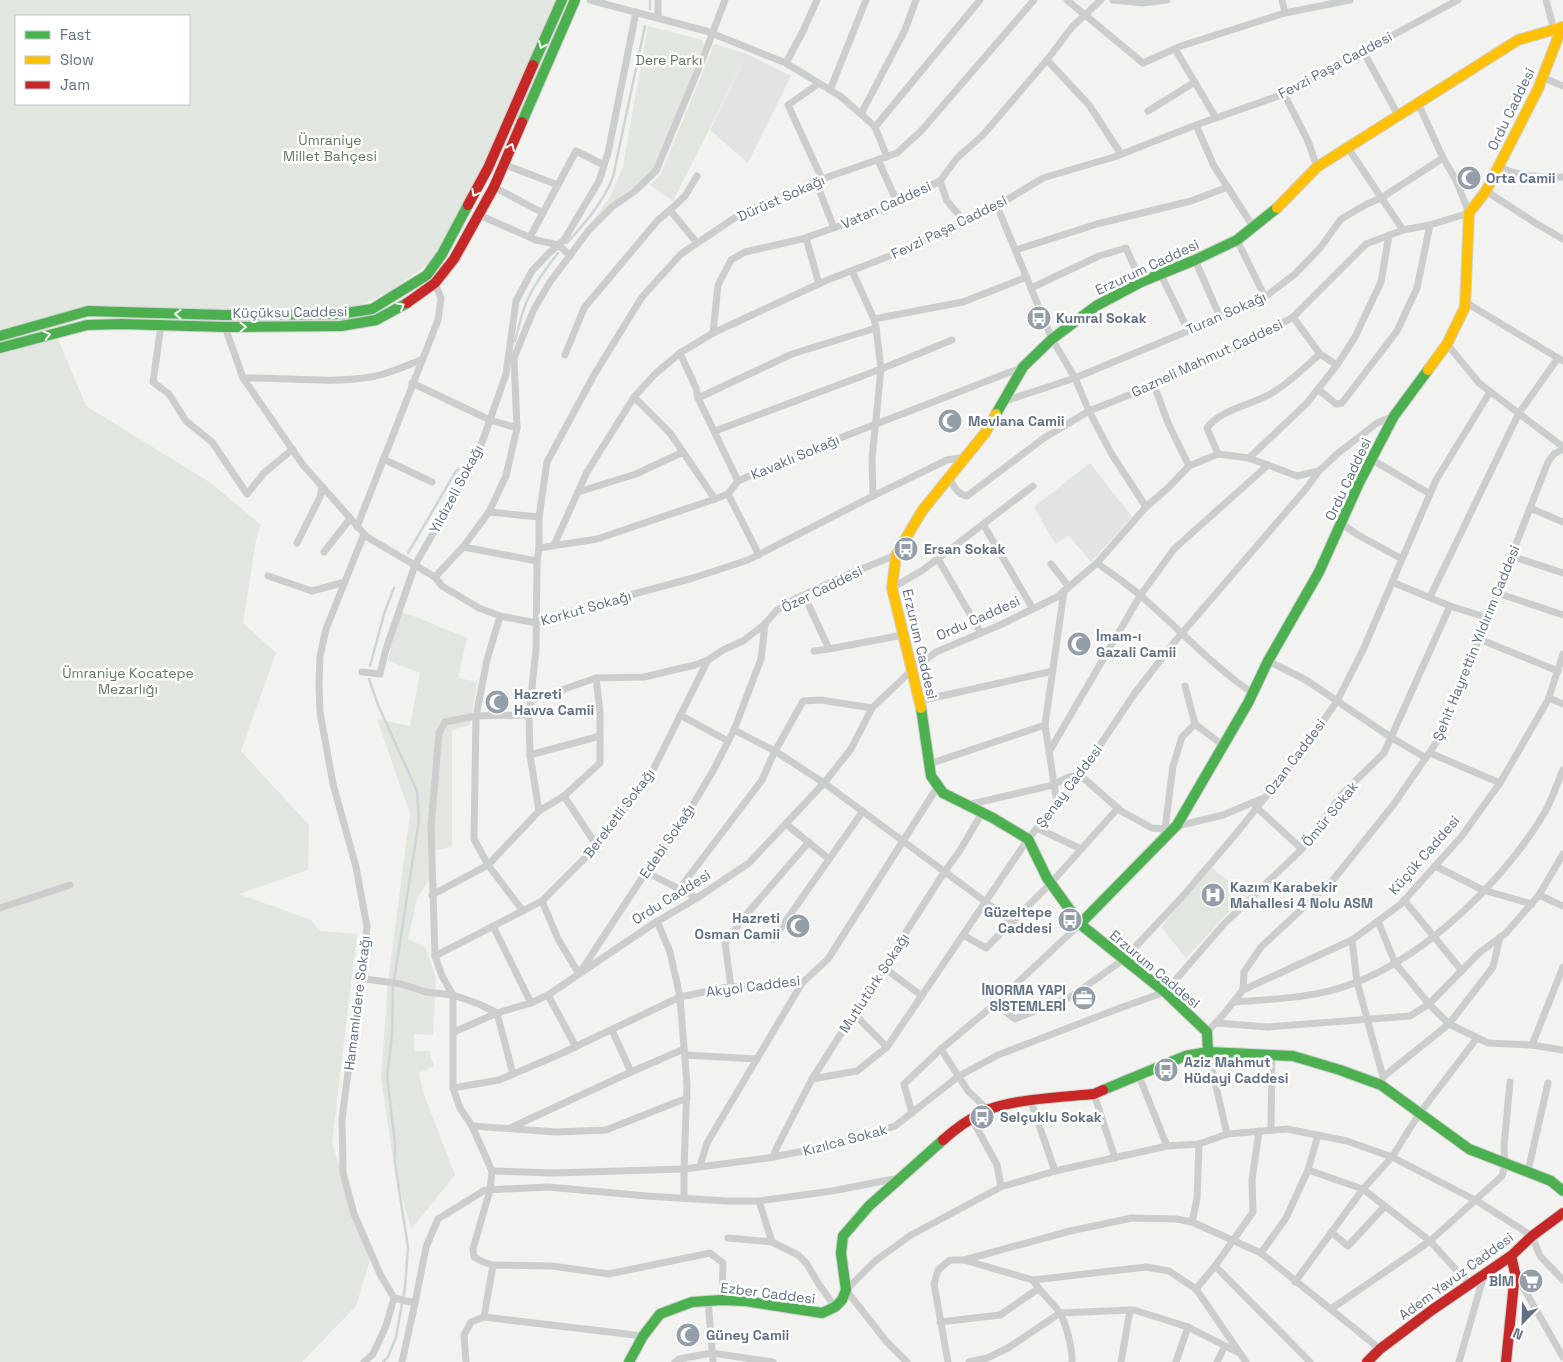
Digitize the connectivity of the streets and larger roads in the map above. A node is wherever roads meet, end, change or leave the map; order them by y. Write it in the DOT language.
graph roads {
  1 [pos="562,0"];
  2 [pos="575,0"];
  3 [pos="590,0"];
  4 [pos="658,0"];
  5 [pos="725,0"];
  6 [pos="817,0"];
  7 [pos="866,0"];
  8 [pos="916,0"];
  9 [pos="980,0"];
  10 [pos="1034,0"];
  11 [pos="1068,0"];
  12 [pos="1101,0"];
  13 [pos="1112,0"];
  14 [pos="1167,0"];
  15 [pos="1282,0"];
  16 [pos="1350,0"];
  17 [pos="1458,0"];
  18 [pos="1546,0"];
  19 [pos="636,12"];
  20 [pos="1285,13"];
  21 [pos="1084,15"];
  22 [pos="658,18"];
  23 [pos="1560,28"];
  24 [pos="713,33"];
  25 [pos="1175,49"];
  26 [pos="1363,51"];
  27 [pos="1047,60"];
  28 [pos="786,64"];
  29 [pos="1544,78"];
  30 [pos="1195,82"];
  31 [pos="818,84"];
  32 [pos="1563,86"];
  33 [pos="830,90"];
  34 [pos="1284,94"];
  35 [pos="1418,103"];
  36 [pos="1148,110"];
  37 [pos="862,114"];
  38 [pos="1398,115"];
  39 [pos="1216,118"];
  40 [pos="1196,125"];
  41 [pos="875,127"];
  42 [pos="1348,148"];
  43 [pos="1121,154"];
  44 [pos="887,157"];
  45 [pos="1443,158"];
  46 [pos="878,160"];
  47 [pos="504,164"];
  48 [pos="604,165"];
  49 [pos="1499,166"];
  50 [pos="1317,167"];
  51 [pos="697,176"];
  52 [pos="1563,176"];
  53 [pos="819,180"];
  54 [pos="940,181"];
  55 [pos="558,185"];
  56 [pos="494,187"];
  57 [pos="1228,187"];
  58 [pos="1486,191"];
  59 [pos="1381,198"];
  60 [pos="897,202"];
  61 [pos="997,206"];
  62 [pos="670,210"];
  63 [pos="543,213"];
  64 [pos="1469,213"];
  65 [pos="479,215"];
  66 [pos="965,222"];
  67 [pos="1430,225"];
  68 [pos="834,228"];
  69 [pos="1254,228"];
  70 [pos="1403,230"];
  71 [pos="1389,235"];
  72 [pos="530,238"];
  73 [pos="806,238"];
  74 [pos="1563,239"];
  75 [pos="1236,240"];
  76 [pos="697,243"];
  77 [pos="559,245"];
  78 [pos="1016,250"];
  79 [pos="570,256"];
  80 [pos="1194,260"];
  81 [pos="852,271"];
  82 [pos="1160,273"];
  83 [pos="1027,277"];
  84 [pos="1141,282"];
  85 [pos="435,283"];
  86 [pos="819,284"];
  87 [pos="1032,288"];
  88 [pos="1265,298"];
  89 [pos="1465,302"];
  90 [pos="224,315"];
  91 [pos="1220,317"];
  92 [pos="1293,317"];
  93 [pos="874,319"];
  94 [pos="161,325"];
  95 [pos="225,327"];
  96 [pos="876,328"];
  97 [pos="1188,330"];
  98 [pos="713,333"];
  99 [pos="0,336"];
  100 [pos="1052,338"];
  101 [pos="952,340"];
  102 [pos="1447,344"];
  103 [pos="0,348"];
  104 [pos="680,353"];
  105 [pos="1320,354"];
  106 [pos="565,355"];
  107 [pos="423,359"];
  108 [pos="1560,359"];
  109 [pos="1337,365"];
  110 [pos="1022,367"];
  111 [pos="881,370"];
  112 [pos="243,378"];
  113 [pos="1075,378"];
  114 [pos="412,383"];
  115 [pos="1154,385"];
  116 [pos="1318,389"];
  117 [pos="1490,392"];
  118 [pos="634,397"];
  119 [pos="698,398"];
  120 [pos="1002,402"];
  121 [pos="1089,411"];
  122 [pos="1519,413"];
  123 [pos="1394,416"];
  124 [pos="490,420"];
  125 [pos="875,424"];
  126 [pos="517,428"];
  127 [pos="714,431"];
  128 [pos="1563,448"];
  129 [pos="293,450"];
  130 [pos="683,452"];
  131 [pos="1218,454"];
  132 [pos="966,457"];
  133 [pos="1249,458"];
  134 [pos="383,459"];
  135 [pos="1371,459"];
  136 [pos="1268,465"];
  137 [pos="1189,466"];
  138 [pos="1319,471"];
  139 [pos="950,477"];
  140 [pos="738,481"];
  141 [pos="432,482"];
  142 [pos="1033,486"];
  143 [pos="322,487"];
  144 [pos="578,492"];
  145 [pos="728,494"];
  146 [pos="1430,494"];
  147 [pos="873,496"];
  148 [pos="715,499"];
  149 [pos="1146,507"];
  150 [pos="1530,508"];
  151 [pos="489,512"];
  152 [pos="540,517"];
  153 [pos="350,519"];
  154 [pos="1563,522"];
  155 [pos="983,524"];
  156 [pos="1342,524"];
  157 [pos="357,527"];
  158 [pos="364,534"];
  159 [pos="297,543"];
  160 [pos="554,545"];
  161 [pos="462,547"];
  162 [pos="540,548"];
  163 [pos="324,552"];
  164 [pos="759,555"];
  165 [pos="896,555"];
  166 [pos="1512,556"];
  167 [pos="938,559"];
  168 [pos="1402,559"];
  169 [pos="537,561"];
  170 [pos="1097,563"];
  171 [pos="1051,564"];
  172 [pos="415,565"];
  173 [pos="1563,573"];
  174 [pos="268,576"];
  175 [pos="435,577"];
  176 [pos="345,582"];
  177 [pos="1392,582"];
  178 [pos="892,588"];
  179 [pos="1067,589"];
  180 [pos="1497,592"];
  181 [pos="804,595"];
  182 [pos="1140,596"];
  183 [pos="1430,597"];
  184 [pos="1450,606"];
  185 [pos="1033,609"];
  186 [pos="1563,615"];
  187 [pos="500,616"];
  188 [pos="1488,618"];
  189 [pos="536,623"];
  190 [pos="765,624"];
  191 [pos="981,633"];
  192 [pos="903,635"];
  193 [pos="1182,635"];
  194 [pos="1479,639"];
  195 [pos="829,649"];
  196 [pos="814,651"];
  197 [pos="1563,654"];
  198 [pos="708,660"];
  199 [pos="1268,661"];
  200 [pos="912,670"];
  201 [pos="1053,671"];
  202 [pos="1558,671"];
  203 [pos="362,672"];
  204 [pos="596,678"];
  205 [pos="1184,686"];
  206 [pos="1254,694"];
  207 [pos="1549,698"];
  208 [pos="530,701"];
  209 [pos="920,701"];
  210 [pos="1337,701"];
  211 [pos="1563,704"];
  212 [pos="872,708"];
  213 [pos="529,715"];
  214 [pos="476,716"];
  215 [pos="680,716"];
  216 [pos="1195,724"];
  217 [pos="1045,725"];
  218 [pos="734,730"];
  219 [pos="600,736"];
  220 [pos="1392,738"];
  221 [pos="728,741"];
  222 [pos="1224,746"];
  223 [pos="775,751"];
  224 [pos="1049,752"];
  225 [pos="530,755"];
  226 [pos="1428,755"];
  227 [pos="929,764"];
  228 [pos="1563,770"];
  229 [pos="1080,775"];
  230 [pos="824,783"];
  231 [pos="1500,783"];
  232 [pos="1053,785"];
  233 [pos="938,786"];
  234 [pos="564,796"];
  235 [pos="1265,797"];
  236 [pos="1057,803"];
  237 [pos="967,805"];
  238 [pos="1256,807"];
  239 [pos="1118,808"];
  240 [pos="539,810"];
  241 [pos="863,811"];
  242 [pos="982,813"];
  243 [pos="786,824"];
  244 [pos="1177,825"];
  245 [pos="1037,828"];
  246 [pos="1165,829"];
  247 [pos="1028,839"];
  248 [pos="903,841"];
  249 [pos="809,842"];
  250 [pos="597,846"];
  251 [pos="1081,849"];
  252 [pos="1302,849"];
  253 [pos="1563,854"];
  254 [pos="830,859"];
  255 [pos="488,865"];
  256 [pos="1434,866"];
  257 [pos="646,872"];
  258 [pos="945,872"];
  259 [pos="1051,883"];
  260 [pos="70,885"];
  261 [pos="680,888"];
  262 [pos="1483,890"];
  263 [pos="432,895"];
  264 [pos="1539,895"];
  265 [pos="697,898"];
  266 [pos="1404,900"];
  267 [pos="542,901"];
  268 [pos="986,901"];
  269 [pos="1532,904"];
  270 [pos="1563,906"];
  271 [pos="0,908"];
  272 [pos="523,911"];
  273 [pos="657,921"];
  274 [pos="1378,921"];
  275 [pos="1013,922"];
  276 [pos="1080,924"];
  277 [pos="493,926"];
  278 [pos="963,935"];
  279 [pos="1432,936"];
  280 [pos="1500,937"];
  281 [pos="773,939"];
  282 [pos="1352,940"];
  283 [pos="435,956"];
  284 [pos="1123,960"];
  285 [pos="1395,963"];
  286 [pos="884,967"];
  287 [pos="1563,967"];
  288 [pos="1462,971"];
  289 [pos="579,974"];
  290 [pos="359,978"];
  291 [pos="1357,982"];
  292 [pos="802,983"];
  293 [pos="731,987"];
  294 [pos="1243,990"];
  295 [pos="1165,992"];
  296 [pos="453,995"];
  297 [pos="548,995"];
  298 [pos="922,996"];
  299 [pos="680,997"];
  300 [pos="531,1002"];
  301 [pos="1234,1002"];
  302 [pos="995,1004"];
  303 [pos="1429,1004"];
  304 [pos="497,1013"];
  305 [pos="854,1014"];
  306 [pos="1368,1019"];
  307 [pos="1216,1023"];
  308 [pos="1449,1024"];
  309 [pos="612,1030"];
  310 [pos="454,1032"];
  311 [pos="1207,1032"];
  312 [pos="1477,1038"];
  313 [pos="1532,1045"];
  314 [pos="576,1047"];
  315 [pos="887,1047"];
  316 [pos="941,1049"];
  317 [pos="1563,1050"];
  318 [pos="684,1052"];
  319 [pos="1208,1052"];
  320 [pos="1272,1055"];
  321 [pos="757,1059"];
  322 [pos="631,1072"];
  323 [pos="513,1074"];
  324 [pos="959,1076"];
  325 [pos="1139,1076"];
  326 [pos="812,1079"];
  327 [pos="1382,1081"];
  328 [pos="1510,1082"];
  329 [pos="1548,1083"];
  330 [pos="454,1088"];
  331 [pos="1094,1094"];
  332 [pos="687,1098"];
  333 [pos="1031,1102"];
  334 [pos="988,1110"];
  335 [pos="912,1113"];
  336 [pos="1419,1114"];
  337 [pos="972,1119"];
  338 [pos="472,1126"];
  339 [pos="510,1129"];
  340 [pos="1271,1130"];
  341 [pos="1259,1131"];
  342 [pos="1228,1134"];
  343 [pos="1318,1135"];
  344 [pos="1199,1144"];
  345 [pos="1167,1146"];
  346 [pos="773,1157"];
  347 [pos="1392,1157"];
  348 [pos="1115,1158"];
  349 [pos="1505,1164"];
  350 [pos="700,1166"];
  351 [pos="684,1169"];
  352 [pos="1308,1170"];
  353 [pos="492,1171"];
  354 [pos="1055,1171"];
  355 [pos="1528,1171"];
  356 [pos="900,1178"];
  357 [pos="1001,1187"];
  358 [pos="1363,1188"];
  359 [pos="490,1190"];
  360 [pos="1563,1191"];
  361 [pos="684,1198"];
  362 [pos="759,1201"];
  363 [pos="1477,1201"];
  364 [pos="1385,1206"];
  365 [pos="1563,1212"];
  366 [pos="1192,1222"];
  367 [pos="1331,1232"];
  368 [pos="1532,1236"];
  369 [pos="728,1238"];
  370 [pos="1234,1240"];
  371 [pos="1430,1241"];
  372 [pos="772,1242"];
  373 [pos="1261,1254"];
  374 [pos="1511,1256"];
  375 [pos="964,1260"];
  376 [pos="493,1264"];
  377 [pos="1215,1266"];
  378 [pos="1515,1273"];
  379 [pos="1484,1275"];
  380 [pos="1562,1278"];
  381 [pos="1033,1280"];
  382 [pos="1295,1282"];
  383 [pos="1469,1284"];
  384 [pos="1038,1289"];
  385 [pos="1196,1289"];
  386 [pos="846,1290"];
  387 [pos="400,1300"];
  388 [pos="708,1300"];
  389 [pos="722,1300"];
  390 [pos="415,1303"];
  391 [pos="835,1307"];
  392 [pos="1331,1309"];
  393 [pos="1130,1310"];
  394 [pos="1060,1313"];
  395 [pos="484,1317"];
  396 [pos="940,1322"];
  397 [pos="1188,1327"];
  398 [pos="643,1336"];
  399 [pos="1225,1346"];
  400 [pos="1380,1349"];
  401 [pos="712,1353"];
  402 [pos="1239,1353"];
  403 [pos="1563,1357"];
  404 [pos="1507,1360"];
  405 [pos="364,1362"];
  406 [pos="402,1362"];
  407 [pos="466,1362"];
  408 [pos="629,1362"];
  409 [pos="675,1362"];
  410 [pos="712,1362"];
  411 [pos="773,1362"];
  412 [pos="907,1362"];
  413 [pos="948,1362"];
  414 [pos="969,1362"];
  415 [pos="1072,1362"];
  416 [pos="1122,1362"];
  417 [pos="1176,1362"];
  418 [pos="1216,1362"];
  419 [pos="1246,1362"];
  420 [pos="1310,1362"];
  421 [pos="1367,1362"];
  422 [pos="1459,1362"];
  1 -- 90 [label="street, Küçüksu Caddesi, one-way"];
  47 -- 2 [label="street, Küçüksu Caddesi, one-way"];
  3 -- 19 [label="street"];
  4 -- 22 [label="street"];
  5 -- 24 [label="street"];
  6 -- 28 [label="street"];
  7 -- 33 [label="street"];
  8 -- 37 [label="street"];
  9 -- 41 [label="street"];
  10 -- 44 [label="street, Dürüst Sokağı"];
  11 -- 21 [label="street"];
  12 -- 21 [label="street, Vatan Caddesi"];
  13 -- 14 [label="street"];
  15 -- 20 [label="street"];
  16 -- 20 [label="street"];
  17 -- 26 [label="street, Fevzi Paşa Caddesi"];
  18 -- 23 [label="street"];
  19 -- 22 [label="street"];
  19 -- 48 [label="street, Yıldızeli Sokağı"];
  20 -- 25 [label="street"];
  21 -- 25 [label="street"];
  21 -- 27 [label="street, Vatan Caddesi"];
  22 -- 24 [label="street"];
  23 -- 29 [label="street, Ordu Caddesi"];
  23 -- 35 [label="street, Erzurum Caddesi"];
  24 -- 28 [label="street"];
  24 -- 79 [label="street"];
  25 -- 30 [label="street"];
  26 -- 34 [label="street, Fevzi Paşa Caddesi"];
  26 -- 38 [label="street"];
  27 -- 43 [label="street"];
  27 -- 54 [label="street, Vatan Caddesi"];
  28 -- 31 [label="street"];
  29 -- 32 [label="street"];
  29 -- 49 [label="street, Ordu Caddesi"];
  30 -- 36 [label="street"];
  30 -- 39 [label="street"];
  31 -- 33 [label="street"];
  31 -- 53 [label="street"];
  33 -- 37 [label="street"];
  34 -- 39 [label="street, Fevzi Paşa Caddesi"];
  34 -- 50 [label="street"];
  35 -- 38 [label="street, Erzurum Caddesi"];
  35 -- 45 [label="street"];
  37 -- 41 [label="street"];
  38 -- 42 [label="street, Erzurum Caddesi"];
  39 -- 40 [label="street, Fevzi Paşa Caddesi"];
  40 -- 43 [label="street, Fevzi Paşa Caddesi"];
  40 -- 57 [label="street"];
  41 -- 44 [label="street"];
  42 -- 50 [label="street, Erzurum Caddesi"];
  42 -- 59 [label="street"];
  43 -- 61 [label="street, Fevzi Paşa Caddesi"];
  44 -- 46 [label="street, Dürüst Sokağı"];
  45 -- 59 [label="street, Turan Sokağı"];
  45 -- 64 [label="street"];
  46 -- 53 [label="street, Dürüst Sokağı"];
  46 -- 60 [label="street"];
  47 -- 55 [label="street"];
  47 -- 56 [label="street, Küçüksu Caddesi"];
  48 -- 55 [label="street"];
  48 -- 77 [label="street, Yıldızeli Sokağı"];
  49 -- 52 [label="street"];
  49 -- 58 [label="street, Ordu Caddesi"];
  50 -- 69 [label="street, Erzurum Caddesi"];
  51 -- 62 [label="street"];
  53 -- 68 [label="street"];
  53 -- 76 [label="street, Dürüst Sokağı"];
  54 -- 60 [label="street, Vatan Caddesi"];
  54 -- 66 [label="street"];
  55 -- 63 [label="street"];
  56 -- 63 [label="street"];
  56 -- 65 [label="street, Küçüksu Caddesi"];
  57 -- 69 [label="street"];
  57 -- 78 [label="street"];
  58 -- 64 [label="street, Ordu Caddesi"];
  58 -- 74 [label="street"];
  59 -- 70 [label="street"];
  59 -- 88 [label="street, Turan Sokağı"];
  60 -- 68 [label="street, Vatan Caddesi"];
  61 -- 66 [label="street, Fevzi Paşa Caddesi"];
  61 -- 78 [label="street"];
  62 -- 76 [label="street"];
  62 -- 106 [label="street"];
  63 -- 72 [label="street"];
  64 -- 67 [label="street, Gazneli Mahmut Caddesi"];
  64 -- 89 [label="street, Ordu Caddesi"];
  65 -- 72 [label="street"];
  65 -- 85 [label="street, Küçüksu Caddesi"];
  66 -- 81 [label="street, Fevzi Paşa Caddesi"];
  67 -- 70 [label="street, Gazneli Mahmut Caddesi"];
  67 -- 116 [label="street"];
  68 -- 73 [label="street, Vatan Caddesi"];
  69 -- 75 [label="street, Erzurum Caddesi"];
  70 -- 71 [label="street, Gazneli Mahmut Caddesi"];
  71 -- 92 [label="street, Gazneli Mahmut Caddesi"];
  71 -- 109 [label="street"];
  72 -- 77 [label="street"];
  73 -- 86 [label="street"];
  73 -- 98 [label="street, Vatan Caddesi"];
  75 -- 80 [label="street, Erzurum Caddesi"];
  75 -- 88 [label="street"];
  76 -- 152 [label="street, Dürüst Sokağı"];
  77 -- 79 [label="street"];
  77 -- 124 [label="street, Yıldızeli Sokağı"];
  78 -- 83 [label="street"];
  79 -- 126 [label="street"];
  80 -- 82 [label="street, Erzurum Caddesi"];
  80 -- 91 [label="street"];
  81 -- 86 [label="street, Fevzi Paşa Caddesi"];
  81 -- 93 [label="street"];
  82 -- 84 [label="street, Erzurum Caddesi"];
  82 -- 97 [label="street"];
  83 -- 87 [label="street"];
  83 -- 93 [label="street"];
  84 -- 87 [label="street"];
  84 -- 100 [label="street, Erzurum Caddesi"];
  95 -- 85 [label="street, Küçüksu Caddesi, one-way"];
  85 -- 107 [label="street"];
  86 -- 98 [label="street, Fevzi Paşa Caddesi"];
  87 -- 100 [label="street"];
  88 -- 91 [label="street, Turan Sokağı"];
  89 -- 102 [label="street, Ordu Caddesi"];
  89 -- 108 [label="street"];
  90 -- 95 [label="street"];
  90 -- 99 [label="street, Küçüksu Caddesi, one-way"];
  91 -- 97 [label="street, Turan Sokağı"];
  92 -- 105 [label="street"];
  92 -- 115 [label="street, Gazneli Mahmut Caddesi"];
  93 -- 96 [label="street"];
  94 -- 95 [label="street, Küçüksu Caddesi"];
  103 -- 94 [label="street, Küçüksu Caddesi, one-way"];
  94 -- 129 [label="street"];
  95 -- 112 [label="street, Korkut Sokağı"];
  96 -- 111 [label="street"];
  96 -- 119 [label="street"];
  97 -- 113 [label="street, Turan Sokağı"];
  98 -- 104 [label="street, Fevzi Paşa Caddesi"];
  100 -- 110 [label="street, Erzurum Caddesi"];
  100 -- 113 [label="street"];
  101 -- 111 [label="street"];
  102 -- 117 [label="street"];
  102 -- 123 [label="street, Ordu Caddesi"];
  104 -- 118 [label="street, Fevzi Paşa Caddesi"];
  104 -- 119 [label="street"];
  105 -- 109 [label="street"];
  105 -- 131 [label="street"];
  107 -- 112 [label="street"];
  107 -- 114 [label="street"];
  108 -- 122 [label="street"];
  109 -- 116 [label="street"];
  110 -- 120 [label="street, Erzurum Caddesi"];
  110 -- 125 [label="street, Kavaklı Sokağı"];
  111 -- 125 [label="street"];
  111 -- 127 [label="street"];
  112 -- 129 [label="street, Korkut Sokağı"];
  113 -- 120 [label="street, Turan Sokağı"];
  113 -- 121 [label="street"];
  114 -- 124 [label="street"];
  114 -- 134 [label="street"];
  115 -- 121 [label="street, Gazneli Mahmut Caddesi"];
  115 -- 137 [label="street"];
  116 -- 133 [label="street"];
  117 -- 122 [label="street"];
  117 -- 146 [label="street, Ozan Caddesi"];
  118 -- 130 [label="street"];
  118 -- 144 [label="street, Fevzi Paşa Caddesi"];
  119 -- 127 [label="street"];
  120 -- 132 [label="street, Erzurum Caddesi"];
  121 -- 139 [label="street, Gazneli Mahmut Caddesi"];
  121 -- 149 [label="street"];
  122 -- 128 [label="street"];
  122 -- 183 [label="street"];
  123 -- 135 [label="street, Ordu Caddesi"];
  123 -- 138 [label="street, Ordu Caddesi"];
  124 -- 126 [label="street"];
  124 -- 172 [label="street, Yıldızeli Sokağı"];
  125 -- 140 [label="street, Kavaklı Sokağı"];
  125 -- 147 [label="street"];
  126 -- 151 [label="street"];
  127 -- 140 [label="street"];
  128 -- 150 [label="street, Şehit Hayrettin Yıldırım Caddesi"];
  129 -- 143 [label="street, Korkut Sokağı"];
  130 -- 144 [label="street"];
  130 -- 148 [label="street"];
  131 -- 133 [label="street, Ordu Caddesi"];
  131 -- 137 [label="street, Ordu Caddesi"];
  132 -- 139 [label="street, Erzurum Caddesi"];
  132 -- 147 [label="street, Korkut Sokağı"];
  133 -- 136 [label="street, Ordu Caddesi"];
  134 -- 141 [label="street"];
  134 -- 157 [label="street"];
  135 -- 146 [label="street"];
  135 -- 156 [label="street, Ordu Caddesi"];
  136 -- 138 [label="street, Ordu Caddesi"];
  136 -- 182 [label="street"];
  137 -- 149 [label="street, Ordu Caddesi"];
  138 -- 193 [label="street, Şenay Caddesi"];
  139 -- 165 [label="street, Erzurum Caddesi"];
  140 -- 145 [label="street, Kavaklı Sokağı"];
  142 -- 155 [label="street"];
  143 -- 153 [label="street, Korkut Sokağı"];
  143 -- 159 [label="street"];
  144 -- 160 [label="street, Fevzi Paşa Caddesi"];
  145 -- 148 [label="street"];
  145 -- 164 [label="street"];
  146 -- 168 [label="street, Ozan Caddesi"];
  147 -- 164 [label="street, Korkut Sokağı"];
  148 -- 160 [label="street"];
  149 -- 170 [label="street, Ordu Caddesi"];
  150 -- 154 [label="street"];
  150 -- 166 [label="street, Şehit Hayrettin Yıldırım Caddesi"];
  151 -- 152 [label="street"];
  151 -- 161 [label="street"];
  152 -- 162 [label="street, Dürüst Sokağı"];
  153 -- 157 [label="street, Korkut Sokağı"];
  153 -- 163 [label="street"];
  155 -- 167 [label="street"];
  155 -- 185 [label="street"];
  156 -- 168 [label="street"];
  156 -- 199 [label="street, Ordu Caddesi"];
  157 -- 158 [label="street, Korkut Sokağı"];
  158 -- 172 [label="street, Korkut Sokağı"];
  158 -- 176 [label="street, Hamamlıdere Sokağı"];
  160 -- 162 [label="street"];
  161 -- 169 [label="street"];
  161 -- 175 [label="street"];
  162 -- 169 [label="street, Dürüst Sokağı"];
  164 -- 189 [label="street, Korkut Sokağı"];
  165 -- 178 [label="street, Erzurum Caddesi"];
  165 -- 181 [label="street, Özer Caddesi"];
  166 -- 173 [label="street"];
  166 -- 180 [label="street, Şehit Hayrettin Yıldırım Caddesi"];
  167 -- 178 [label="street"];
  167 -- 191 [label="street"];
  168 -- 177 [label="street, Ozan Caddesi"];
  169 -- 189 [label="street, Dürüst Sokağı"];
  170 -- 179 [label="street, Ordu Caddesi"];
  170 -- 182 [label="street"];
  171 -- 179 [label="street"];
  172 -- 175 [label="street, Korkut Sokağı"];
  172 -- 203 [label="street, Yıldızeli Sokağı"];
  174 -- 176 [label="street"];
  175 -- 187 [label="street, Korkut Sokağı"];
  176 -- 290 [label="street, Hamamlıdere Sokağı"];
  177 -- 183 [label="street"];
  177 -- 210 [label="street, Ozan Caddesi"];
  178 -- 192 [label="street, Erzurum Caddesi"];
  179 -- 185 [label="street, Ordu Caddesi"];
  179 -- 201 [label="street"];
  180 -- 186 [label="street"];
  180 -- 188 [label="street, Şehit Hayrettin Yıldırım Caddesi"];
  181 -- 190 [label="street, Özer Caddesi"];
  181 -- 195 [label="street"];
  182 -- 193 [label="street"];
  182 -- 224 [label="street"];
  183 -- 184 [label="street"];
  184 -- 188 [label="street"];
  184 -- 220 [label="street, Ömür Sokak"];
  185 -- 191 [label="street, Ordu Caddesi"];
  187 -- 189 [label="street, Korkut Sokağı"];
  187 -- 214 [label="street"];
  188 -- 194 [label="street, Şehit Hayrettin Yıldırım Caddesi"];
  189 -- 208 [label="street, Dürüst Sokağı"];
  190 -- 198 [label="street, Özer Caddesi"];
  190 -- 218 [label="street, Edebi Sokağı"];
  191 -- 200 [label="street, Ordu Caddesi"];
  192 -- 195 [label="street"];
  192 -- 200 [label="street, Erzurum Caddesi"];
  193 -- 206 [label="street"];
  193 -- 229 [label="street, Şenay Caddesi"];
  194 -- 202 [label="street"];
  194 -- 226 [label="street, Şehit Hayrettin Yıldırım Caddesi"];
  195 -- 196 [label="street"];
  197 -- 202 [label="street, Küçük Caddesi"];
  198 -- 204 [label="street, Özer Caddesi"];
  198 -- 215 [label="street, Bereketli Sokağı"];
  199 -- 206 [label="street, Ordu Caddesi"];
  199 -- 210 [label="street"];
  200 -- 209 [label="street, Erzurum Caddesi"];
  200 -- 212 [label="street, Ordu Caddesi"];
  201 -- 209 [label="street"];
  201 -- 217 [label="street"];
  202 -- 207 [label="street, Küçük Caddesi"];
  204 -- 208 [label="street, Özer Caddesi"];
  204 -- 219 [label="street"];
  205 -- 216 [label="street"];
  206 -- 222 [label="street, Ordu Caddesi"];
  207 -- 211 [label="street"];
  207 -- 231 [label="street, Küçük Caddesi"];
  208 -- 213 [label="street, Dürüst Sokağı"];
  209 -- 227 [label="street, Erzurum Caddesi"];
  210 -- 220 [label="street"];
  210 -- 235 [label="street, Ozan Caddesi"];
  212 -- 223 [label="street"];
  212 -- 230 [label="street, Ordu Caddesi"];
  213 -- 214 [label="street"];
  213 -- 225 [label="street, Dürüst Sokağı"];
  214 -- 255 [label="street"];
  214 -- 263 [label="street"];
  215 -- 221 [label="street"];
  215 -- 250 [label="street, Bereketli Sokağı"];
  216 -- 222 [label="street"];
  216 -- 246 [label="street"];
  217 -- 224 [label="street"];
  217 -- 227 [label="street"];
  218 -- 221 [label="street, Edebi Sokağı"];
  218 -- 223 [label="street"];
  219 -- 225 [label="street"];
  219 -- 234 [label="street"];
  220 -- 226 [label="street"];
  220 -- 252 [label="street, Ömür Sokak"];
  221 -- 257 [label="street, Edebi Sokağı"];
  222 -- 244 [label="street, Ordu Caddesi"];
  223 -- 230 [label="street"];
  223 -- 261 [label="street"];
  224 -- 232 [label="street"];
  225 -- 240 [label="street, Dürüst Sokağı"];
  226 -- 231 [label="street"];
  226 -- 294 [label="street, Şehit Hayrettin Yıldırım Caddesi"];
  227 -- 233 [label="street, Erzurum Caddesi"];
  228 -- 262 [label="street"];
  229 -- 232 [label="street"];
  229 -- 236 [label="street, Şenay Caddesi"];
  229 -- 239 [label="street"];
  230 -- 241 [label="street"];
  230 -- 243 [label="street, Ordu Caddesi"];
  231 -- 256 [label="street, Küçük Caddesi"];
  232 -- 236 [label="street"];
  232 -- 237 [label="street"];
  233 -- 237 [label="street"];
  233 -- 248 [label="street, Akyol Caddesi"];
  234 -- 240 [label="street"];
  234 -- 250 [label="street"];
  235 -- 238 [label="street, Ozan Caddesi"];
  235 -- 244 [label="street"];
  236 -- 245 [label="street, Şenay Caddesi"];
  237 -- 242 [label="street"];
  238 -- 252 [label="street"];
  238 -- 284 [label="street, Ozan Caddesi"];
  239 -- 246 [label="street"];
  239 -- 251 [label="street"];
  240 -- 255 [label="street"];
  241 -- 248 [label="street"];
  241 -- 254 [label="street"];
  242 -- 247 [label="street"];
  242 -- 258 [label="street, Mutlutürk Sokağı"];
  243 -- 249 [label="street"];
  243 -- 265 [label="street, Ordu Caddesi"];
  244 -- 246 [label="street"];
  244 -- 276 [label="street, Ordu Caddesi"];
  245 -- 247 [label="street, Şenay Caddesi"];
  245 -- 251 [label="street"];
  247 -- 259 [label="street, Erzurum Caddesi"];
  247 -- 268 [label="street, Şenay Caddesi"];
  248 -- 258 [label="street"];
  248 -- 292 [label="street, Akyol Caddesi"];
  249 -- 254 [label="street"];
  249 -- 293 [label="street"];
  250 -- 267 [label="street, Bereketli Sokağı"];
  251 -- 259 [label="street"];
  252 -- 295 [label="street, Ömür Sokak"];
  253 -- 264 [label="street"];
  254 -- 281 [label="street"];
  255 -- 263 [label="street"];
  255 -- 272 [label="street"];
  256 -- 262 [label="street"];
  256 -- 266 [label="street, Küçük Caddesi"];
  257 -- 261 [label="street"];
  257 -- 289 [label="street, Edebi Sokağı"];
  258 -- 268 [label="street"];
  258 -- 286 [label="street, Mutlutürk Sokağı"];
  259 -- 275 [label="street"];
  259 -- 276 [label="street, Erzurum Caddesi"];
  260 -- 271 [label="street"];
  261 -- 265 [label="street"];
  262 -- 269 [label="street"];
  262 -- 279 [label="street"];
  263 -- 283 [label="street"];
  264 -- 269 [label="street"];
  264 -- 270 [label="street"];
  265 -- 273 [label="street, Ordu Caddesi"];
  266 -- 274 [label="street, Küçük Caddesi"];
  266 -- 279 [label="street"];
  267 -- 272 [label="street, Bereketli Sokağı"];
  267 -- 289 [label="street"];
  268 -- 275 [label="street"];
  268 -- 278 [label="street, Şenay Caddesi"];
  269 -- 280 [label="street"];
  272 -- 277 [label="street, Bereketli Sokağı"];
  273 -- 289 [label="street, Ordu Caddesi"];
  273 -- 299 [label="street"];
  274 -- 282 [label="street, Küçük Caddesi"];
  274 -- 285 [label="street"];
  275 -- 278 [label="street"];
  276 -- 284 [label="street, Erzurum Caddesi"];
  276 -- 302 [label="street"];
  277 -- 283 [label="street, Bereketli Sokağı"];
  277 -- 300 [label="street"];
  278 -- 298 [label="street, Şenay Caddesi"];
  279 -- 285 [label="street"];
  279 -- 288 [label="street"];
  280 -- 288 [label="street"];
  280 -- 308 [label="street"];
  282 -- 291 [label="street"];
  282 -- 294 [label="street, Küçük Caddesi"];
  283 -- 296 [label="street"];
  284 -- 295 [label="street, Erzurum Caddesi"];
  284 -- 302 [label="street, Ozan Caddesi"];
  285 -- 291 [label="street"];
  285 -- 303 [label="street"];
  286 -- 298 [label="street"];
  286 -- 305 [label="street, Mutlutürk Sokağı"];
  287 -- 313 [label="street"];
  288 -- 303 [label="street"];
  289 -- 297 [label="street, Ordu Caddesi"];
  290 -- 296 [label="street"];
  290 -- 387 [label="street, Hamamlıdere Sokağı"];
  291 -- 301 [label="street"];
  291 -- 306 [label="street"];
  292 -- 293 [label="street, Akyol Caddesi"];
  292 -- 321 [label="street"];
  293 -- 299 [label="street, Akyol Caddesi"];
  294 -- 301 [label="street, Küçük Caddesi"];
  295 -- 311 [label="street, Erzurum Caddesi"];
  295 -- 324 [label="street, Kızılca Sokak"];
  296 -- 304 [label="street"];
  296 -- 310 [label="street"];
  297 -- 300 [label="street, Ordu Caddesi"];
  297 -- 314 [label="street"];
  298 -- 315 [label="street, Şenay Caddesi"];
  299 -- 309 [label="street, Akyol Caddesi"];
  299 -- 318 [label="street"];
  300 -- 304 [label="street, Ordu Caddesi"];
  301 -- 307 [label="street, Küçük Caddesi"];
  302 -- 316 [label="street"];
  303 -- 306 [label="street"];
  303 -- 308 [label="street"];
  304 -- 310 [label="street, Ordu Caddesi"];
  304 -- 323 [label="street"];
  305 -- 315 [label="street"];
  305 -- 326 [label="street, Mutlutürk Sokağı"];
  306 -- 307 [label="street"];
  306 -- 327 [label="street"];
  307 -- 311 [label="street, Küçük Caddesi"];
  308 -- 312 [label="street"];
  308 -- 327 [label="street"];
  309 -- 314 [label="street, Akyol Caddesi"];
  309 -- 322 [label="street"];
  310 -- 330 [label="street"];
  311 -- 319 [label="street"];
  312 -- 313 [label="street"];
  312 -- 336 [label="street"];
  313 -- 317 [label="street"];
  314 -- 323 [label="street, Akyol Caddesi"];
  315 -- 326 [label="street, Şenay Caddesi"];
  316 -- 324 [label="street"];
  316 -- 335 [label="street"];
  318 -- 321 [label="street"];
  318 -- 322 [label="street"];
  318 -- 332 [label="street"];
  319 -- 320 [label="street"];
  319 -- 325 [label="street"];
  319 -- 342 [label="street"];
  320 -- 327 [label="street"];
  320 -- 340 [label="street"];
  321 -- 350 [label="street"];
  322 -- 339 [label="street"];
  323 -- 330 [label="street, Akyol Caddesi"];
  324 -- 334 [label="street"];
  324 -- 335 [label="street, Kızılca Sokak"];
  325 -- 331 [label="street"];
  325 -- 345 [label="street"];
  326 -- 346 [label="street, Mutlutürk Sokağı"];
  327 -- 336 [label="street"];
  328 -- 349 [label="street"];
  329 -- 355 [label="street"];
  330 -- 338 [label="street"];
  331 -- 333 [label="street"];
  331 -- 348 [label="street"];
  332 -- 339 [label="street"];
  332 -- 351 [label="street"];
  333 -- 334 [label="street"];
  333 -- 354 [label="street"];
  334 -- 337 [label="street"];
  335 -- 346 [label="street, Kızılca Sokak"];
  336 -- 347 [label="street"];
  336 -- 349 [label="street"];
  337 -- 356 [label="street"];
  337 -- 357 [label="street"];
  338 -- 339 [label="street"];
  338 -- 353 [label="street"];
  340 -- 341 [label="street"];
  340 -- 343 [label="street"];
  341 -- 342 [label="street"];
  341 -- 370 [label="street"];
  342 -- 344 [label="street"];
  343 -- 347 [label="street"];
  343 -- 352 [label="street"];
  344 -- 345 [label="street"];
  344 -- 366 [label="street"];
  345 -- 348 [label="street"];
  346 -- 350 [label="street, Kızılca Sokak"];
  347 -- 358 [label="street"];
  347 -- 363 [label="street"];
  348 -- 354 [label="street"];
  349 -- 355 [label="street"];
  349 -- 363 [label="street"];
  350 -- 351 [label="street, Kızılca Sokak"];
  351 -- 353 [label="street, Kızılca Sokak"];
  351 -- 361 [label="street"];
  352 -- 358 [label="street"];
  352 -- 373 [label="street"];
  353 -- 359 [label="street"];
  354 -- 357 [label="street"];
  355 -- 360 [label="street"];
  356 -- 362 [label="street"];
  356 -- 386 [label="street"];
  357 -- 386 [label="street"];
  358 -- 364 [label="street"];
  358 -- 367 [label="street"];
  359 -- 361 [label="street"];
  359 -- 376 [label="street"];
  359 -- 390 [label="street"];
  361 -- 362 [label="street"];
  362 -- 372 [label="street"];
  363 -- 368 [label="street"];
  363 -- 371 [label="street"];
  364 -- 367 [label="street"];
  364 -- 371 [label="street"];
  365 -- 368 [label="street, Adem Yavuz Caddesi"];
  366 -- 370 [label="street"];
  366 -- 375 [label="street"];
  367 -- 382 [label="street"];
  368 -- 374 [label="street, Adem Yavuz Caddesi"];
  368 -- 380 [label="street"];
  369 -- 372 [label="street"];
  370 -- 373 [label="street"];
  370 -- 377 [label="street"];
  371 -- 383 [label="street"];
  371 -- 392 [label="street"];
  372 -- 391 [label="street"];
  373 -- 382 [label="street"];
  374 -- 378 [label="street"];
  374 -- 379 [label="street, Adem Yavuz Caddesi"];
  375 -- 381 [label="street"];
  375 -- 396 [label="street"];
  376 -- 389 [label="street"];
  376 -- 395 [label="street"];
  377 -- 385 [label="street"];
  377 -- 420 [label="street"];
  378 -- 403 [label="street"];
  378 -- 404 [label="street"];
  379 -- 383 [label="street, Adem Yavuz Caddesi"];
  379 -- 422 [label="street"];
  381 -- 384 [label="street"];
  381 -- 385 [label="street"];
  382 -- 392 [label="street"];
  383 -- 400 [label="street, Adem Yavuz Caddesi"];
  384 -- 394 [label="street"];
  384 -- 396 [label="street"];
  385 -- 402 [label="street"];
  386 -- 391 [label="street"];
  386 -- 412 [label="street"];
  387 -- 390 [label="street"];
  387 -- 405 [label="street"];
  388 -- 389 [label="street, Ezber Caddesi"];
  388 -- 398 [label="street, Ezber Caddesi"];
  388 -- 401 [label="street"];
  389 -- 391 [label="street, Ezber Caddesi"];
  390 -- 406 [label="street"];
  392 -- 400 [label="street"];
  393 -- 394 [label="street"];
  393 -- 397 [label="street"];
  393 -- 416 [label="street"];
  394 -- 414 [label="street"];
  394 -- 415 [label="street"];
  395 -- 398 [label="street"];
  395 -- 407 [label="street"];
  396 -- 413 [label="street"];
  397 -- 399 [label="street"];
  397 -- 417 [label="street"];
  398 -- 408 [label="street, Ezber Caddesi"];
  399 -- 402 [label="street"];
  399 -- 418 [label="street"];
  400 -- 421 [label="street, Adem Yavuz Caddesi"];
  401 -- 409 [label="street"];
  401 -- 410 [label="street"];
  401 -- 411 [label="street"];
  402 -- 419 [label="street"];
}
